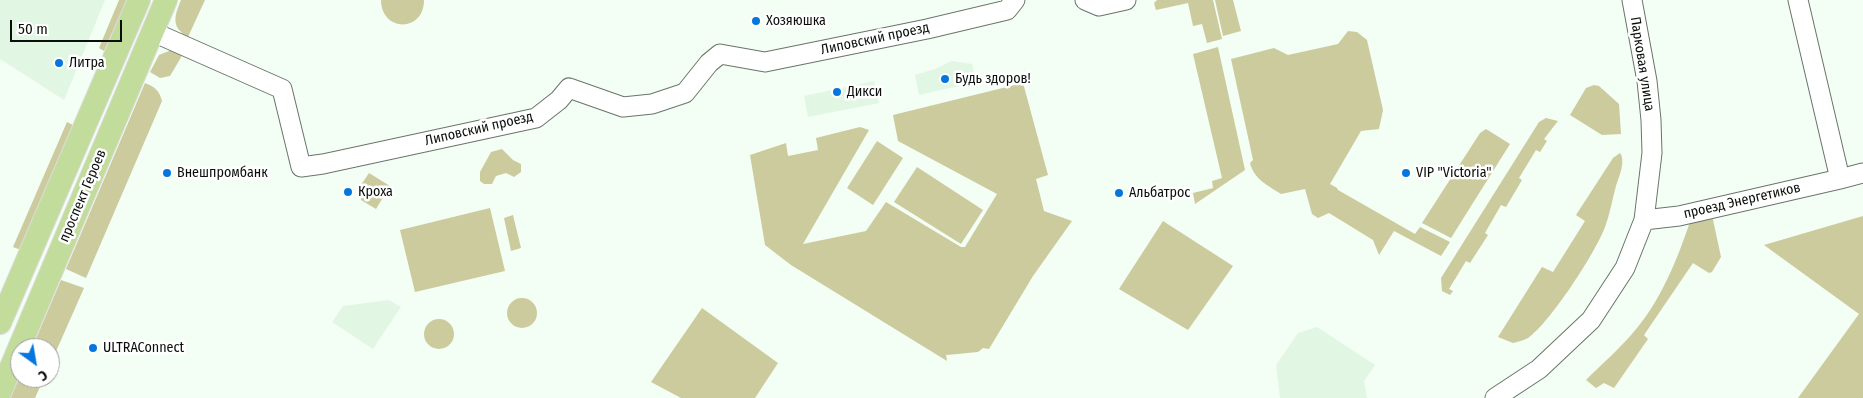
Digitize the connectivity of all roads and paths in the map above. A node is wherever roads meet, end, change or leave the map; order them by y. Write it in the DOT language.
graph roads {
  1 [pos="139,0"];
  2 [pos="166,0"];
  3 [pos="1015,0"];
  4 [pos="1086,0"];
  5 [pos="1126,0"];
  6 [pos="1632,0"];
  7 [pos="1798,0"];
  8 [pos="153,32"];
  9 [pos="1863,173"];
  10 [pos="1840,179"];
  11 [pos="1644,220"];
  12 [pos="0,323"];
  13 [pos="0,394"];
  14 [pos="1495,398"];
  1 -- 12 [label="main road, проспект Героев"];
  2 -- 8 [label="main road, проспект Героев"];
  3 -- 8 [label="street, Липовский проезд"];
  4 -- 5 [label="street"];
  6 -- 11 [label="street, Парковая улица"];
  7 -- 10 [label="street"];
  8 -- 13 [label="main road, проспект Героев"];
  9 -- 10 [label="street, проезд Энергетиков"];
  10 -- 11 [label="street, проезд Энергетиков"];
  11 -- 14 [label="street, Парковая улица"];
}
